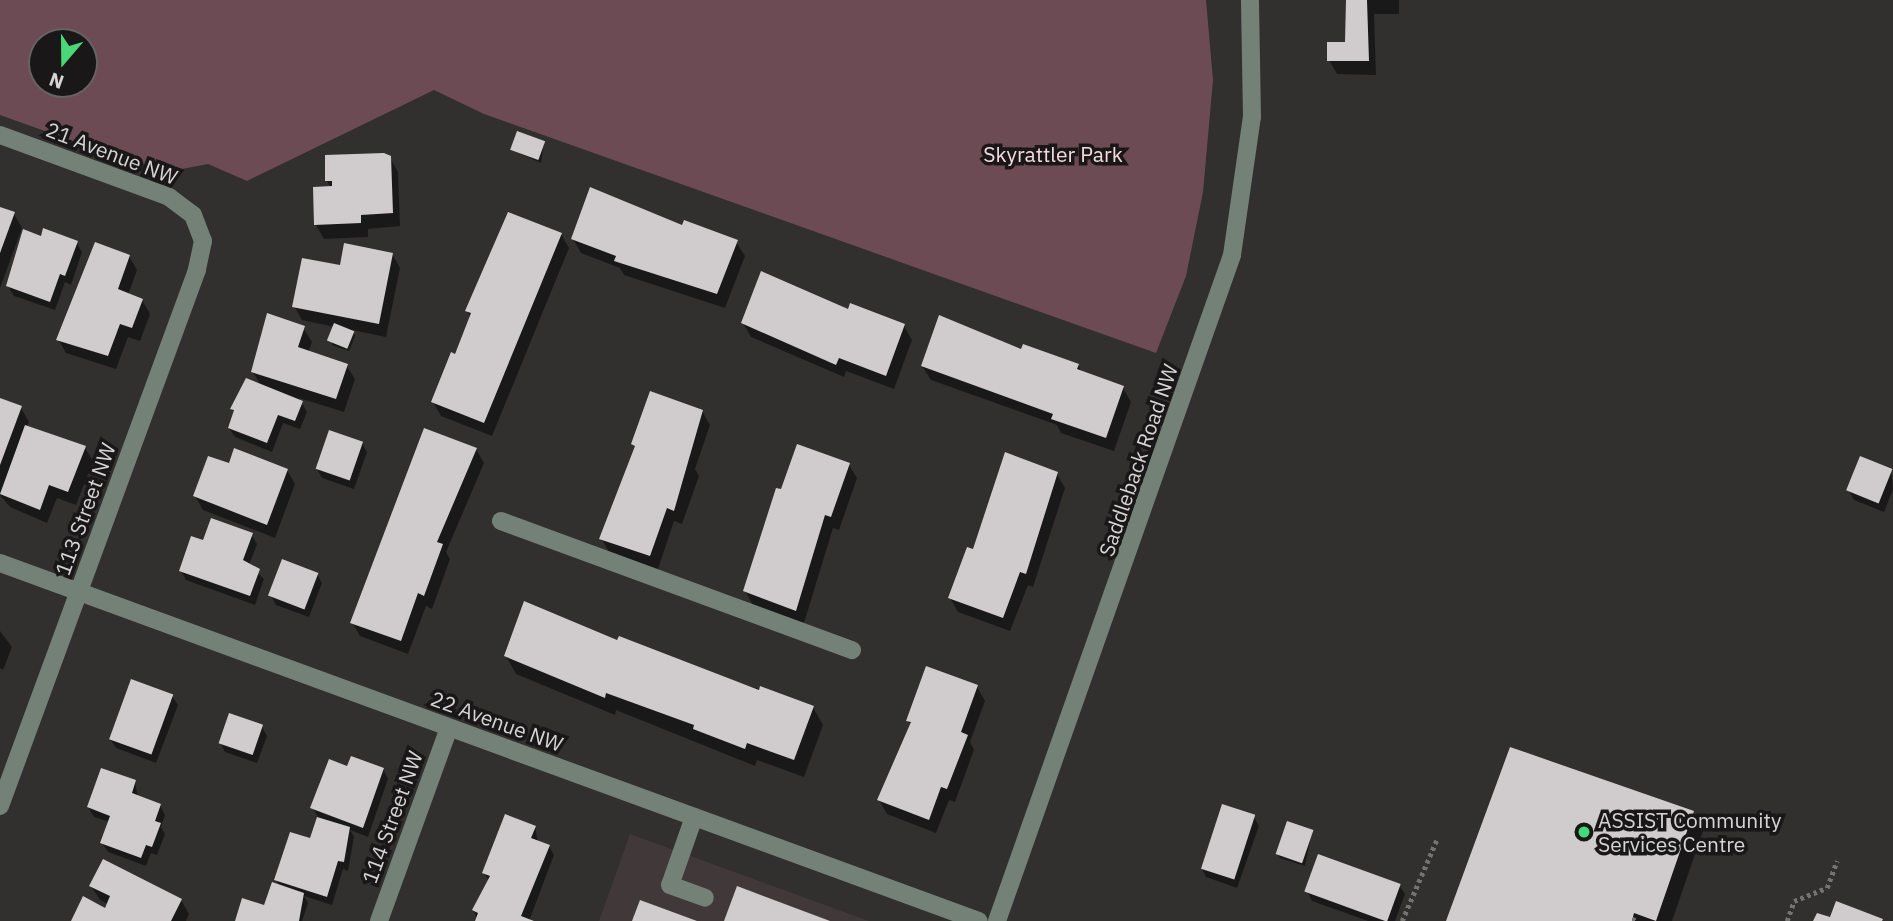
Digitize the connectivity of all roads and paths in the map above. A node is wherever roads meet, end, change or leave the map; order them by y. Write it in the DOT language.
graph roads {
  1 [pos="1250,0"];
  2 [pos="0,135"];
  3 [pos="200,226"];
  4 [pos="501,521"];
  5 [pos="0,563"];
  6 [pos="79,592"];
  7 [pos="852,650"];
  8 [pos="449,728"];
  9 [pos="0,806"];
  10 [pos="694,817"];
  11 [pos="1437,839"];
  12 [pos="1838,861"];
  13 [pos="705,898"];
  14 [pos="379,921"];
  15 [pos="979,921"];
  16 [pos="997,921"];
  17 [pos="1402,921"];
  18 [pos="1787,921"];
  1 -- 16 [label="street, Saddleback Road NW"];
  2 -- 3 [label="street, 21 Avenue NW"];
  3 -- 6 [label="street, 113 Street NW"];
  4 -- 7 [label="street"];
  5 -- 6 [label="street, 22 Avenue NW"];
  6 -- 8 [label="street, 22 Avenue NW"];
  6 -- 9 [label="street, 113 Street NW"];
  8 -- 10 [label="street, 22 Avenue NW"];
  8 -- 14 [label="street, 114 Street NW"];
  10 -- 13 [label="street"];
  10 -- 15 [label="street, 22 Avenue NW"];
  11 -- 17 [label="path"];
  12 -- 18 [label="path"];
}
